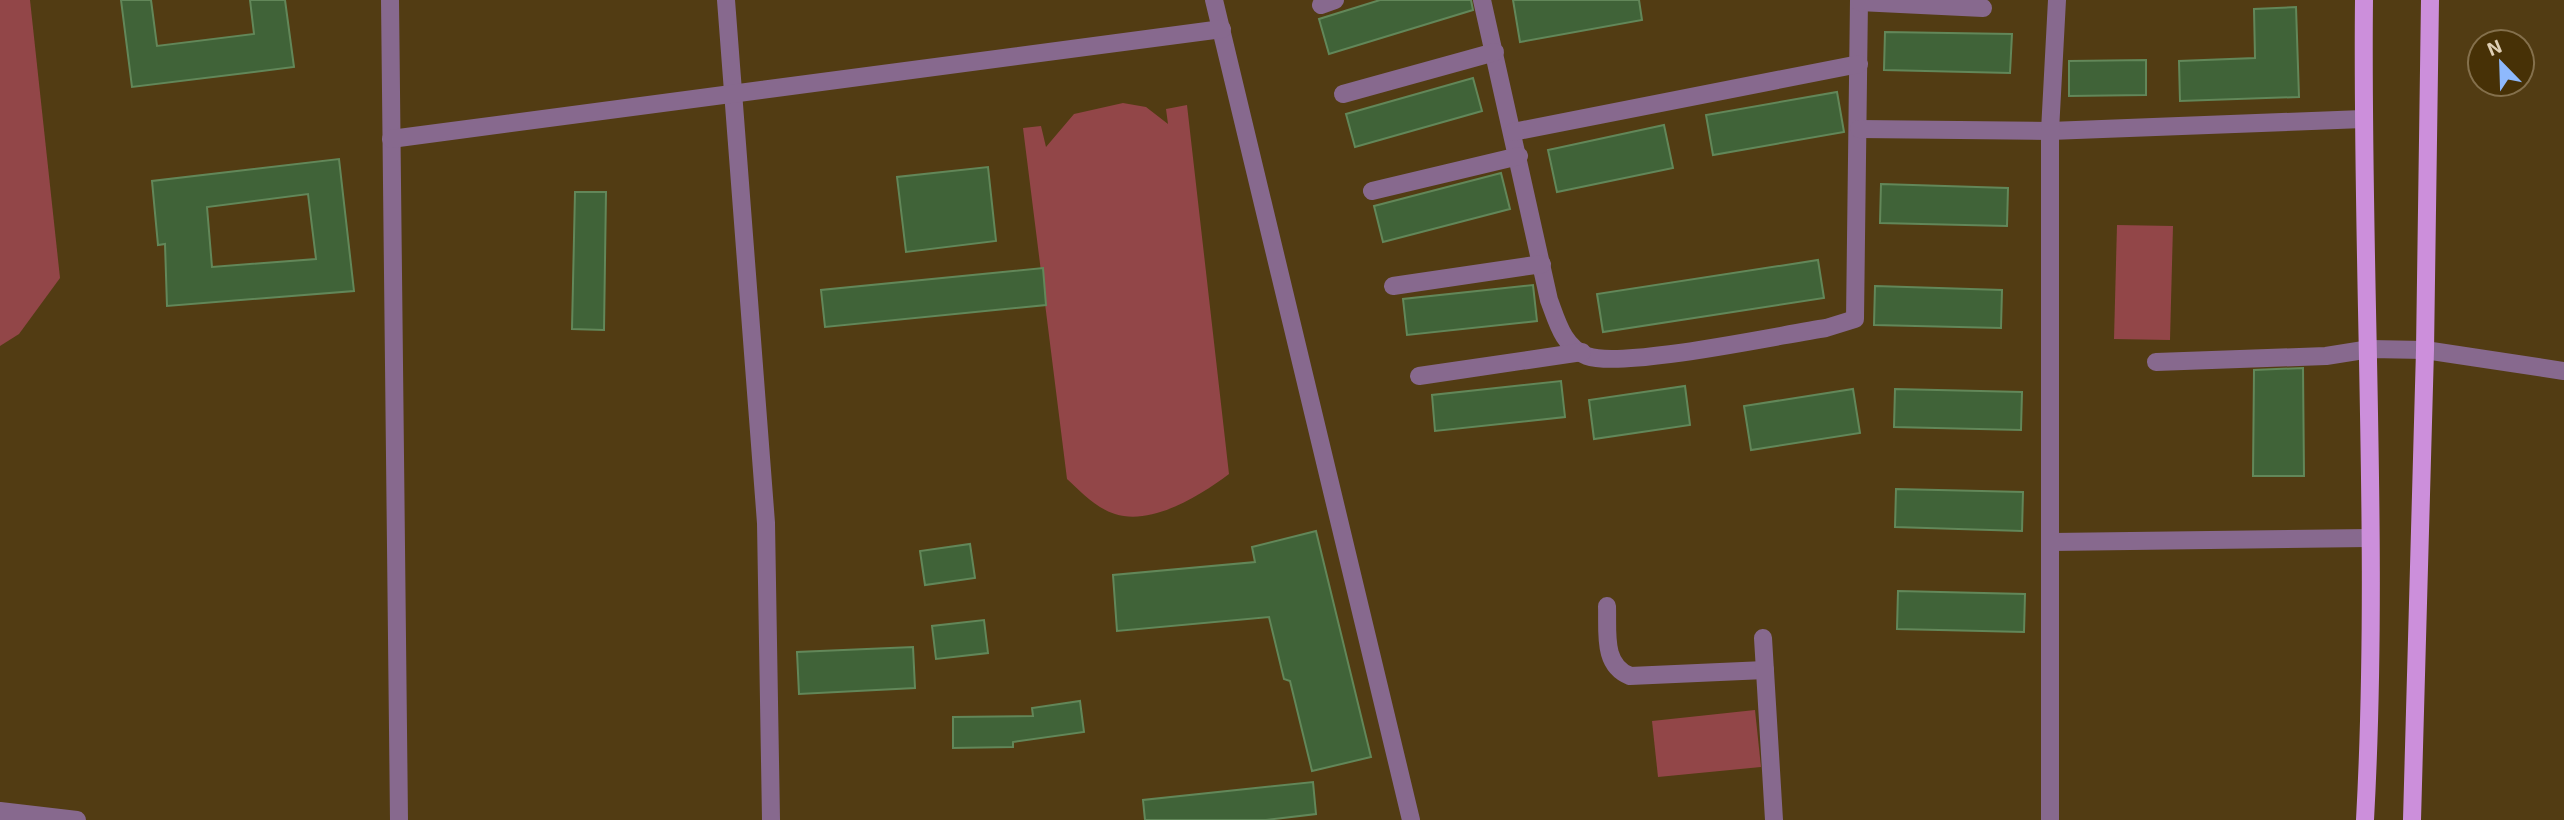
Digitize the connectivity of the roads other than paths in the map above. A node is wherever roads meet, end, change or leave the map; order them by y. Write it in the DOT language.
graph roads {
  1 [pos="390,0"];
  2 [pos="726,0"];
  3 [pos="1214,0"];
  4 [pos="1482,0"];
  5 [pos="2057,0"];
  6 [pos="2364,0"];
  7 [pos="2430,0"];
  8 [pos="1859,1"];
  9 [pos="1983,8"];
  10 [pos="1222,29"];
  11 [pos="1495,52"];
  12 [pos="1859,64"];
  13 [pos="1343,94"];
  14 [pos="734,95"];
  15 [pos="2363,119"];
  16 [pos="1859,130"];
  17 [pos="2050,131"];
  18 [pos="1513,132"];
  19 [pos="391,139"];
  20 [pos="1519,156"];
  21 [pos="1372,191"];
  22 [pos="1542,264"];
  23 [pos="1393,286"];
  24 [pos="2370,349"];
  25 [pos="2426,350"];
  26 [pos="1582,352"];
  27 [pos="2156,362"];
  28 [pos="2564,371"];
  29 [pos="1419,376"];
  30 [pos="2369,538"];
  31 [pos="2052,542"];
  32 [pos="1607,606"];
  33 [pos="1763,638"];
  34 [pos="1765,670"];
  35 [pos="0,811"];
  36 [pos="76,820"];
  37 [pos="398,820"];
  38 [pos="771,820"];
  39 [pos="1411,820"];
  40 [pos="1774,820"];
  41 [pos="2050,820"];
  42 [pos="2365,820"];
  43 [pos="2412,820"];
  1 -- 19 [label="street"];
  2 -- 14 [label="street"];
  3 -- 10 [label="street"];
  4 -- 11 [label="street"];
  5 -- 17 [label="street"];
  6 -- 15 [label="main road"];
  7 -- 25 [label="main road"];
  8 -- 9 [label="street"];
  8 -- 12 [label="street"];
  10 -- 14 [label="street"];
  10 -- 39 [label="street"];
  11 -- 13 [label="street"];
  11 -- 18 [label="street"];
  12 -- 16 [label="street"];
  12 -- 18 [label="street"];
  14 -- 19 [label="street"];
  14 -- 38 [label="street"];
  15 -- 17 [label="street"];
  15 -- 24 [label="main road"];
  16 -- 17 [label="street"];
  16 -- 26 [label="street"];
  17 -- 31 [label="street"];
  18 -- 20 [label="street"];
  19 -- 37 [label="street"];
  20 -- 21 [label="street"];
  20 -- 22 [label="street"];
  22 -- 23 [label="street"];
  22 -- 26 [label="street"];
  24 -- 25 [label="street"];
  24 -- 27 [label="street"];
  24 -- 30 [label="main road"];
  25 -- 28 [label="street"];
  25 -- 43 [label="main road"];
  26 -- 29 [label="street"];
  30 -- 31 [label="street"];
  30 -- 42 [label="main road"];
  31 -- 41 [label="street"];
  32 -- 34 [label="street"];
  33 -- 34 [label="street"];
  34 -- 40 [label="street"];
  35 -- 36 [label="street"];
}
